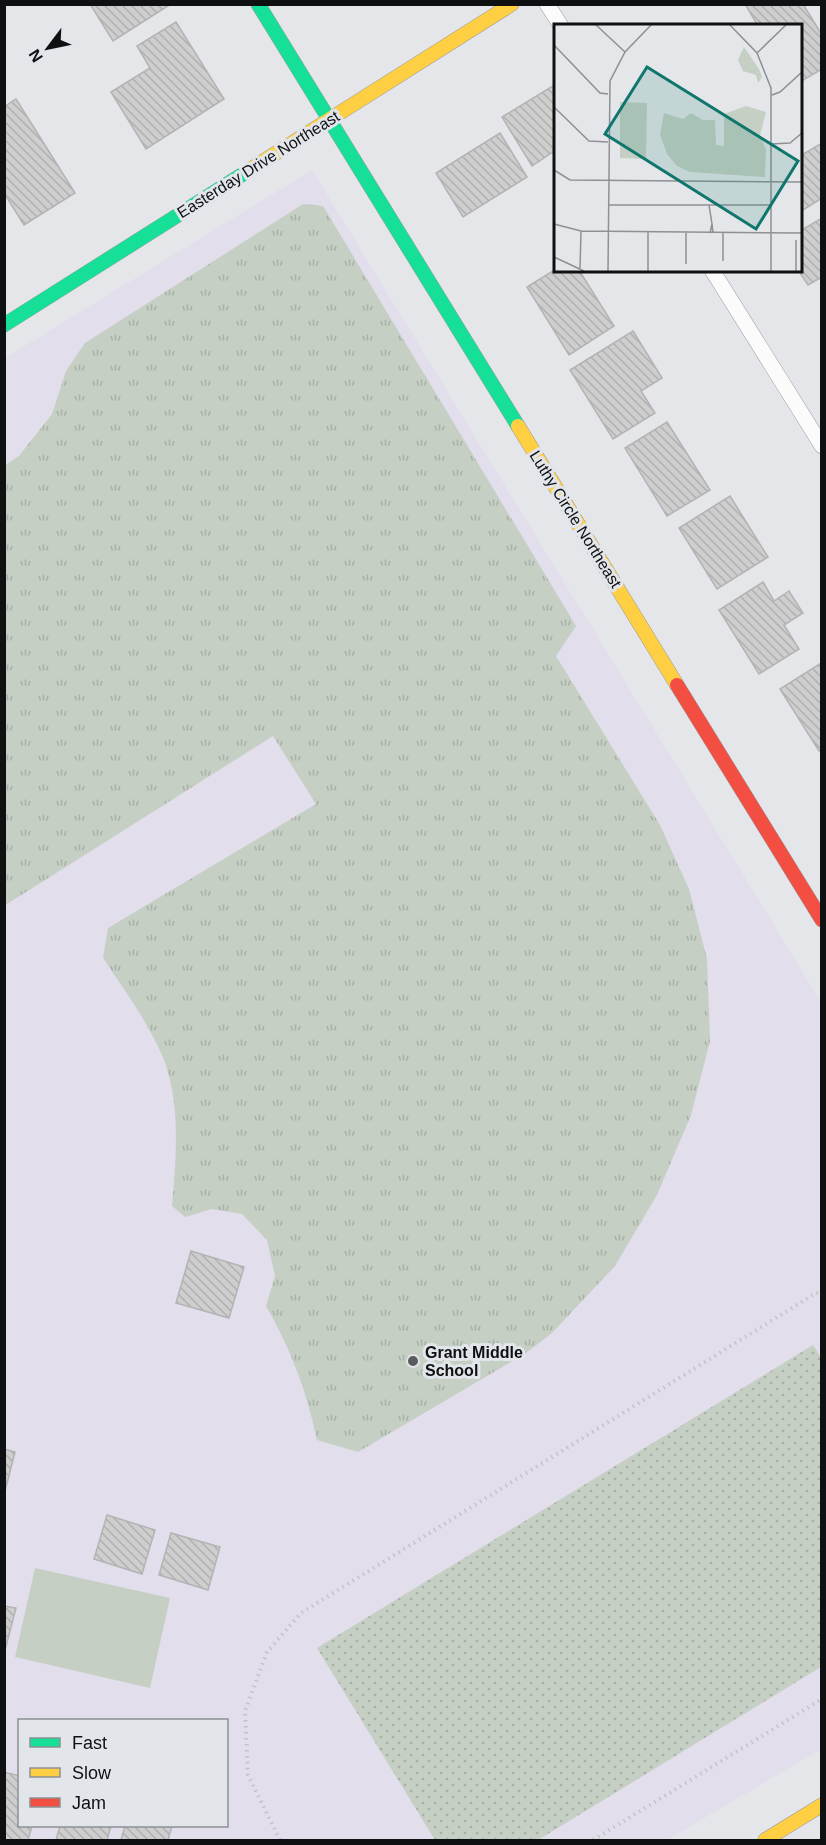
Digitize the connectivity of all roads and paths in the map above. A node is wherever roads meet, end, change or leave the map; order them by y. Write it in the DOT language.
graph roads {
  1 [pos="258,4"];
  2 [pos="512,4"];
  3 [pos="547,4"];
  4 [pos="560,24"];
  5 [pos="330,119"];
  6 [pos="713,272"];
  7 [pos="4,324"];
  8 [pos="822,446"];
  9 [pos="822,920"];
  10 [pos="822,1293"];
  11 [pos="822,1699"];
  12 [pos="822,1805"];
  13 [pos="280,1840"];
  14 [pos="593,1840"];
  15 [pos="765,1840"];
  1 -- 5 [label="street, Luthy Circle Northeast"];
  2 -- 5 [label="street, Easterday Drive Northeast"];
  3 -- 4 [label="lane"];
  5 -- 7 [label="street, Easterday Drive Northeast"];
  5 -- 9 [label="street, Luthy Circle Northeast"];
  6 -- 8 [label="lane"];
  10 -- 13 [label="path"];
  11 -- 14 [label="path"];
  12 -- 15 [label="street"];
}
